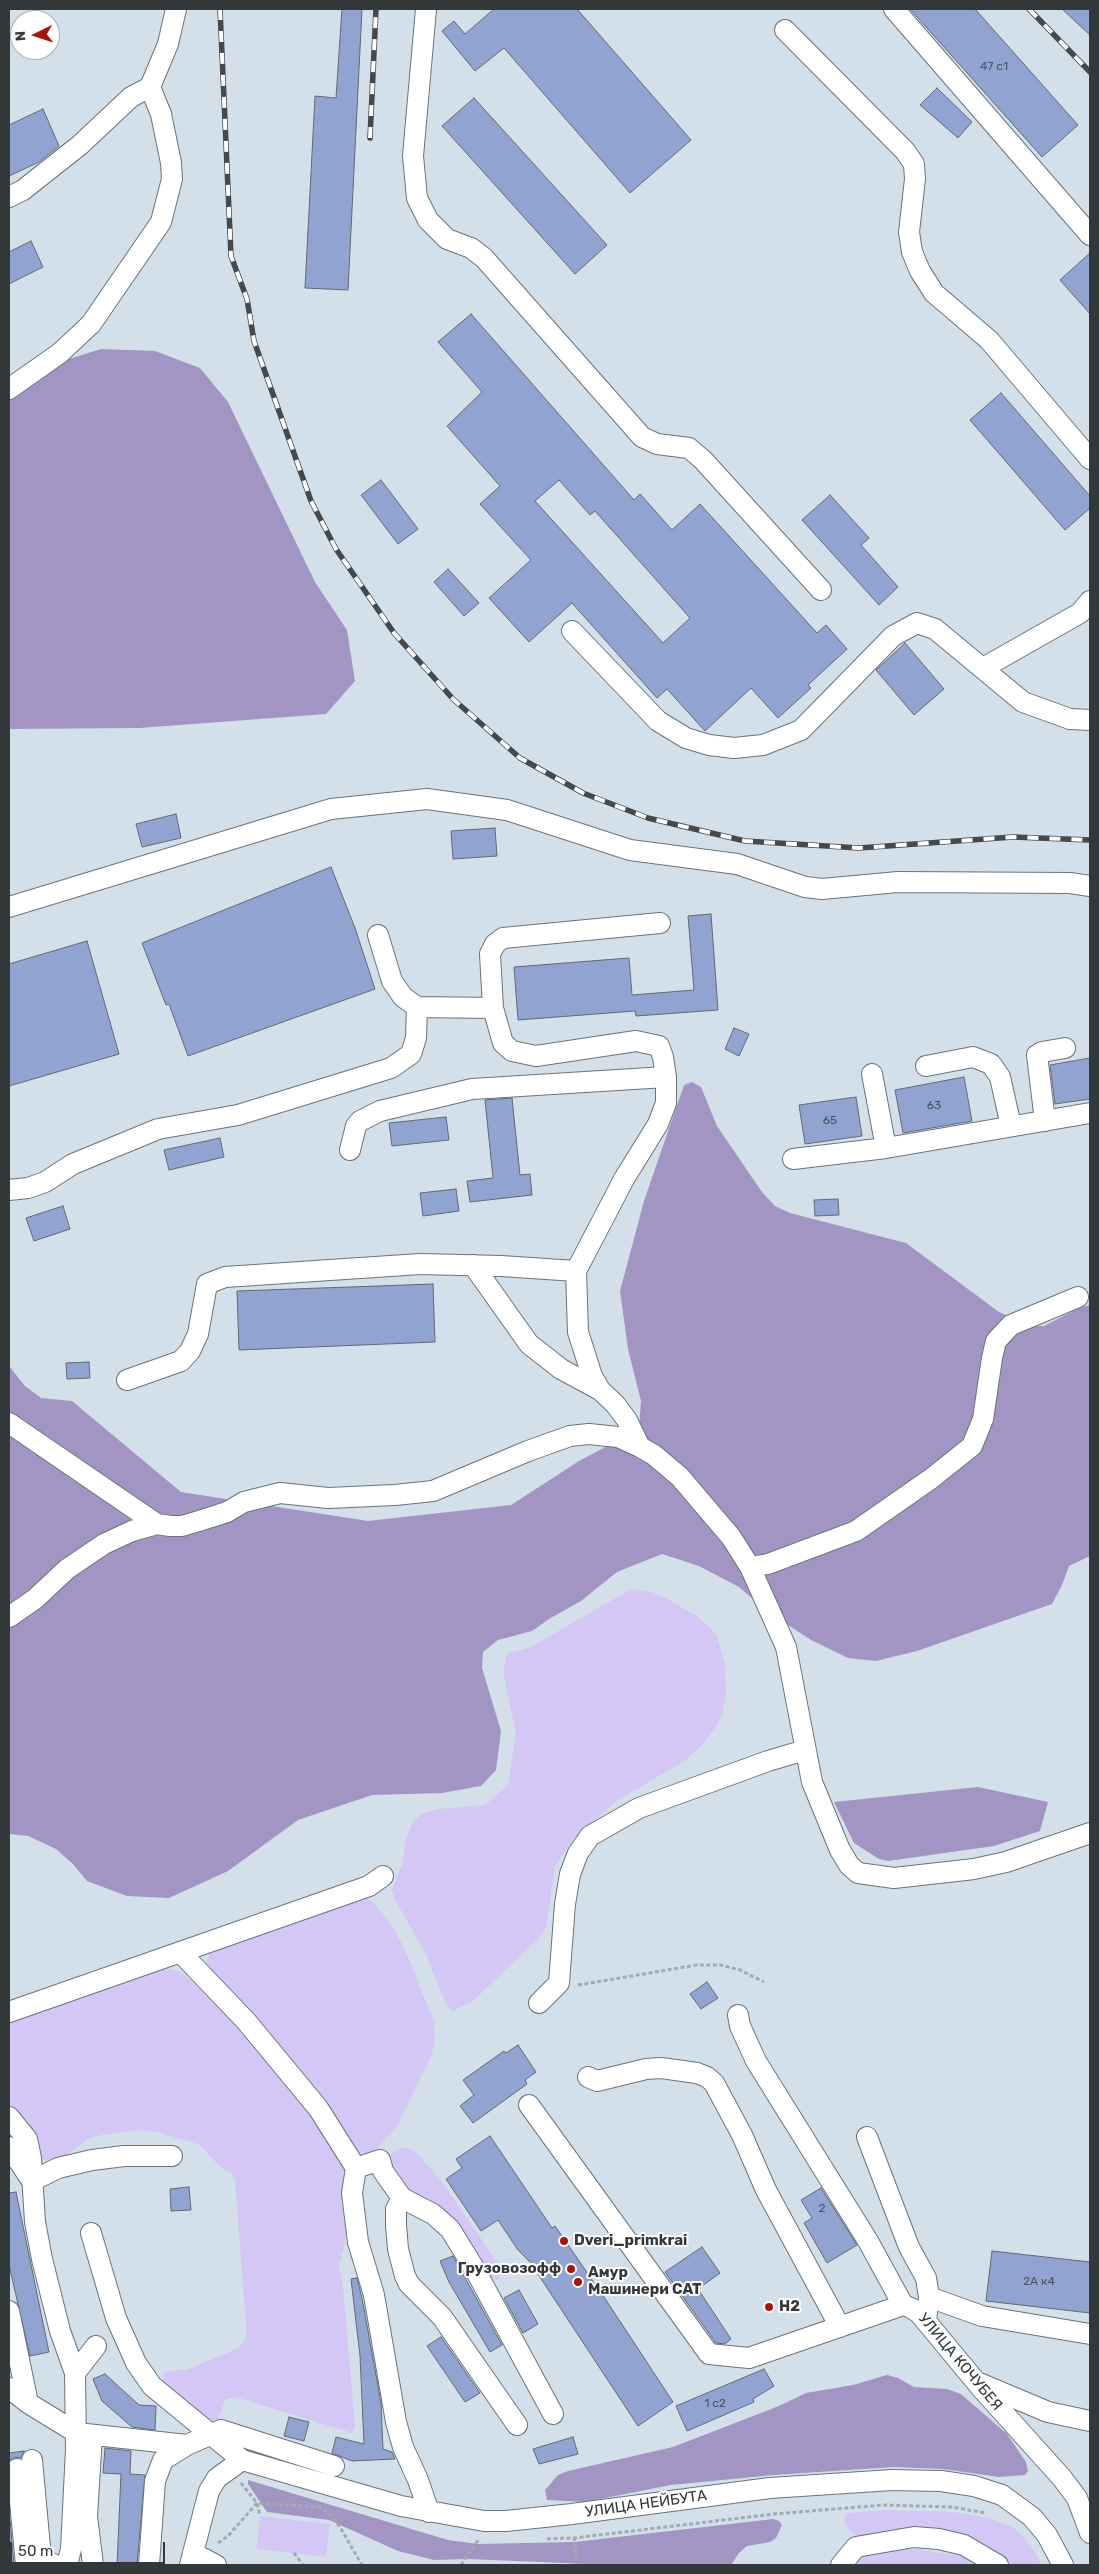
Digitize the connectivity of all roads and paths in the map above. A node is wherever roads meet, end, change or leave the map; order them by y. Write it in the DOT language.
graph roads {
  1 [pos="176,9"];
  2 [pos="426,9"];
  3 [pos="894,9"];
  4 [pos="785,30"];
  5 [pos="150,87"];
  6 [pos="9,197"];
  7 [pos="1090,235"];
  8 [pos="9,389"];
  9 [pos="1090,459"];
  10 [pos="821,590"];
  11 [pos="1090,601"];
  12 [pos="572,631"];
  13 [pos="983,668"];
  14 [pos="1090,720"];
  15 [pos="1090,886"];
  16 [pos="9,906"];
  17 [pos="660,923"];
  18 [pos="378,935"];
  19 [pos="417,1007"];
  20 [pos="493,1008"];
  21 [pos="1065,1048"];
  22 [pos="926,1066"];
  23 [pos="872,1074"];
  24 [pos="666,1077"];
  25 [pos="1090,1113"];
  26 [pos="1045,1121"];
  27 [pos="1011,1126"];
  28 [pos="886,1148"];
  29 [pos="350,1150"];
  30 [pos="793,1158"];
  31 [pos="9,1190"];
  32 [pos="473,1266"];
  33 [pos="576,1272"];
  34 [pos="1078,1297"];
  35 [pos="127,1380"];
  36 [pos="600,1390"];
  37 [pos="9,1423"];
  38 [pos="640,1446"];
  39 [pos="157,1524"];
  40 [pos="750,1567"];
  41 [pos="9,1617"];
  42 [pos="805,1750"];
  43 [pos="1090,1833"];
  44 [pos="383,1876"];
  45 [pos="180,1953"];
  46 [pos="764,1982"];
  47 [pos="555,1989"];
  48 [pos="539,2003"];
  49 [pos="9,2012"];
  50 [pos="738,2015"];
  51 [pos="588,2078"];
  52 [pos="529,2106"];
  53 [pos="9,2116"];
  54 [pos="867,2136"];
  55 [pos="9,2147"];
  56 [pos="172,2156"];
  57 [pos="356,2168"];
  58 [pos="32,2181"];
  59 [pos="402,2198"];
  60 [pos="91,2233"];
  61 [pos="929,2297"];
  62 [pos="903,2306"];
  63 [pos="9,2311"];
  64 [pos="926,2321"];
  65 [pos="840,2327"];
  66 [pos="1090,2334"];
  67 [pos="96,2346"];
  68 [pos="75,2373"];
  69 [pos="975,2381"];
  70 [pos="9,2388"];
  71 [pos="28,2403"];
  72 [pos="553,2414"];
  73 [pos="1090,2421"];
  74 [pos="517,2425"];
  75 [pos="210,2434"];
  76 [pos="84,2435"];
  77 [pos="187,2445"];
  78 [pos="236,2465"];
  79 [pos="334,2466"];
  80 [pos="257,2503"];
  81 [pos="429,2512"];
  82 [pos="572,2514"];
  83 [pos="260,2516"];
  84 [pos="1090,2533"];
  85 [pos="478,2540"];
  86 [pos="294,2553"];
  87 [pos="192,2559"];
  88 [pos="26,2565"];
  89 [pos="55,2565"];
  90 [pos="66,2565"];
  91 [pos="93,2565"];
  92 [pos="149,2565"];
  93 [pos="216,2565"];
  94 [pos="303,2565"];
  95 [pos="362,2565"];
  96 [pos="461,2565"];
  97 [pos="577,2565"];
  98 [pos="841,2565"];
  99 [pos="998,2565"];
  100 [pos="1063,2565"];
  1 -- 5 [label="street"];
  2 -- 10 [label="street"];
  3 -- 7 [label="street"];
  4 -- 9 [label="street"];
  5 -- 6 [label="street"];
  5 -- 8 [label="street"];
  11 -- 13 [label="street"];
  12 -- 13 [label="street"];
  13 -- 14 [label="street"];
  15 -- 16 [label="street"];
  17 -- 20 [label="street"];
  18 -- 19 [label="street"];
  19 -- 20 [label="street"];
  19 -- 31 [label="street"];
  20 -- 24 [label="street"];
  21 -- 26 [label="street"];
  22 -- 27 [label="street"];
  23 -- 28 [label="street"];
  24 -- 29 [label="street"];
  24 -- 33 [label="street"];
  25 -- 26 [label="street"];
  26 -- 27 [label="street"];
  27 -- 28 [label="street"];
  28 -- 30 [label="street"];
  32 -- 33 [label="street"];
  32 -- 35 [label="street"];
  32 -- 36 [label="street"];
  33 -- 36 [label="street"];
  34 -- 40 [label="street"];
  36 -- 38 [label="street"];
  37 -- 39 [label="street"];
  38 -- 39 [label="street"];
  38 -- 40 [label="street"];
  39 -- 41 [label="street"];
  40 -- 42 [label="street"];
  42 -- 43 [label="street"];
  42 -- 47 [label="street"];
  44 -- 45 [label="street"];
  45 -- 49 [label="street"];
  45 -- 57 [label="street"];
  46 -- 47 [label="path"];
  47 -- 48 [label="street"];
  50 -- 62 [label="street"];
  51 -- 65 [label="street"];
  52 -- 65 [label="street, УЛИЦА КОЧУБЕЯ"];
  53 -- 58 [label="street"];
  54 -- 61 [label="street"];
  55 -- 58 [label="street"];
  56 -- 58 [label="street"];
  57 -- 59 [label="street"];
  57 -- 81 [label="street"];
  58 -- 68 [label="street"];
  59 -- 72 [label="street"];
  59 -- 74 [label="street"];
  60 -- 75 [label="street, УЛИЦА НЕЙБУТА"];
  61 -- 64 [label="street"];
  61 -- 66 [label="street"];
  62 -- 64 [label="street, УЛИЦА КОЧУБЕЯ"];
  62 -- 65 [label="street, УЛИЦА КОЧУБЕЯ"];
  63 -- 71 [label="street"];
  64 -- 69 [label="street, УЛИЦА КОЧУБЕЯ"];
  67 -- 68 [label="street"];
  68 -- 76 [label="street"];
  69 -- 73 [label="street"];
  69 -- 84 [label="street, УЛИЦА КОЧУБЕЯ"];
  70 -- 71 [label="street"];
  71 -- 76 [label="street"];
  75 -- 77 [label="street"];
  75 -- 78 [label="street, УЛИЦА НЕЙБУТА"];
  75 -- 79 [label="street"];
  76 -- 77 [label="street"];
  76 -- 90 [label="street"];
  76 -- 91 [label="street"];
  77 -- 92 [label="street"];
  78 -- 80 [label="path"];
  78 -- 81 [label="street, УЛИЦА НЕЙБУТА"];
  78 -- 87 [label="street"];
  80 -- 83 [label="path"];
  80 -- 87 [label="path"];
  80 -- 95 [label="path"];
  81 -- 82 [label="street, УЛИЦА НЕЙБУТА"];
  82 -- 97 [label="path"];
  82 -- 100 [label="street, УЛИЦА НЕЙБУТА"];
  85 -- 96 [label="path"];
  86 -- 94 [label="path"];
  87 -- 93 [label="street"];
  88 -- 89 [label="street"];
  98 -- 99 [label="street"];
}
